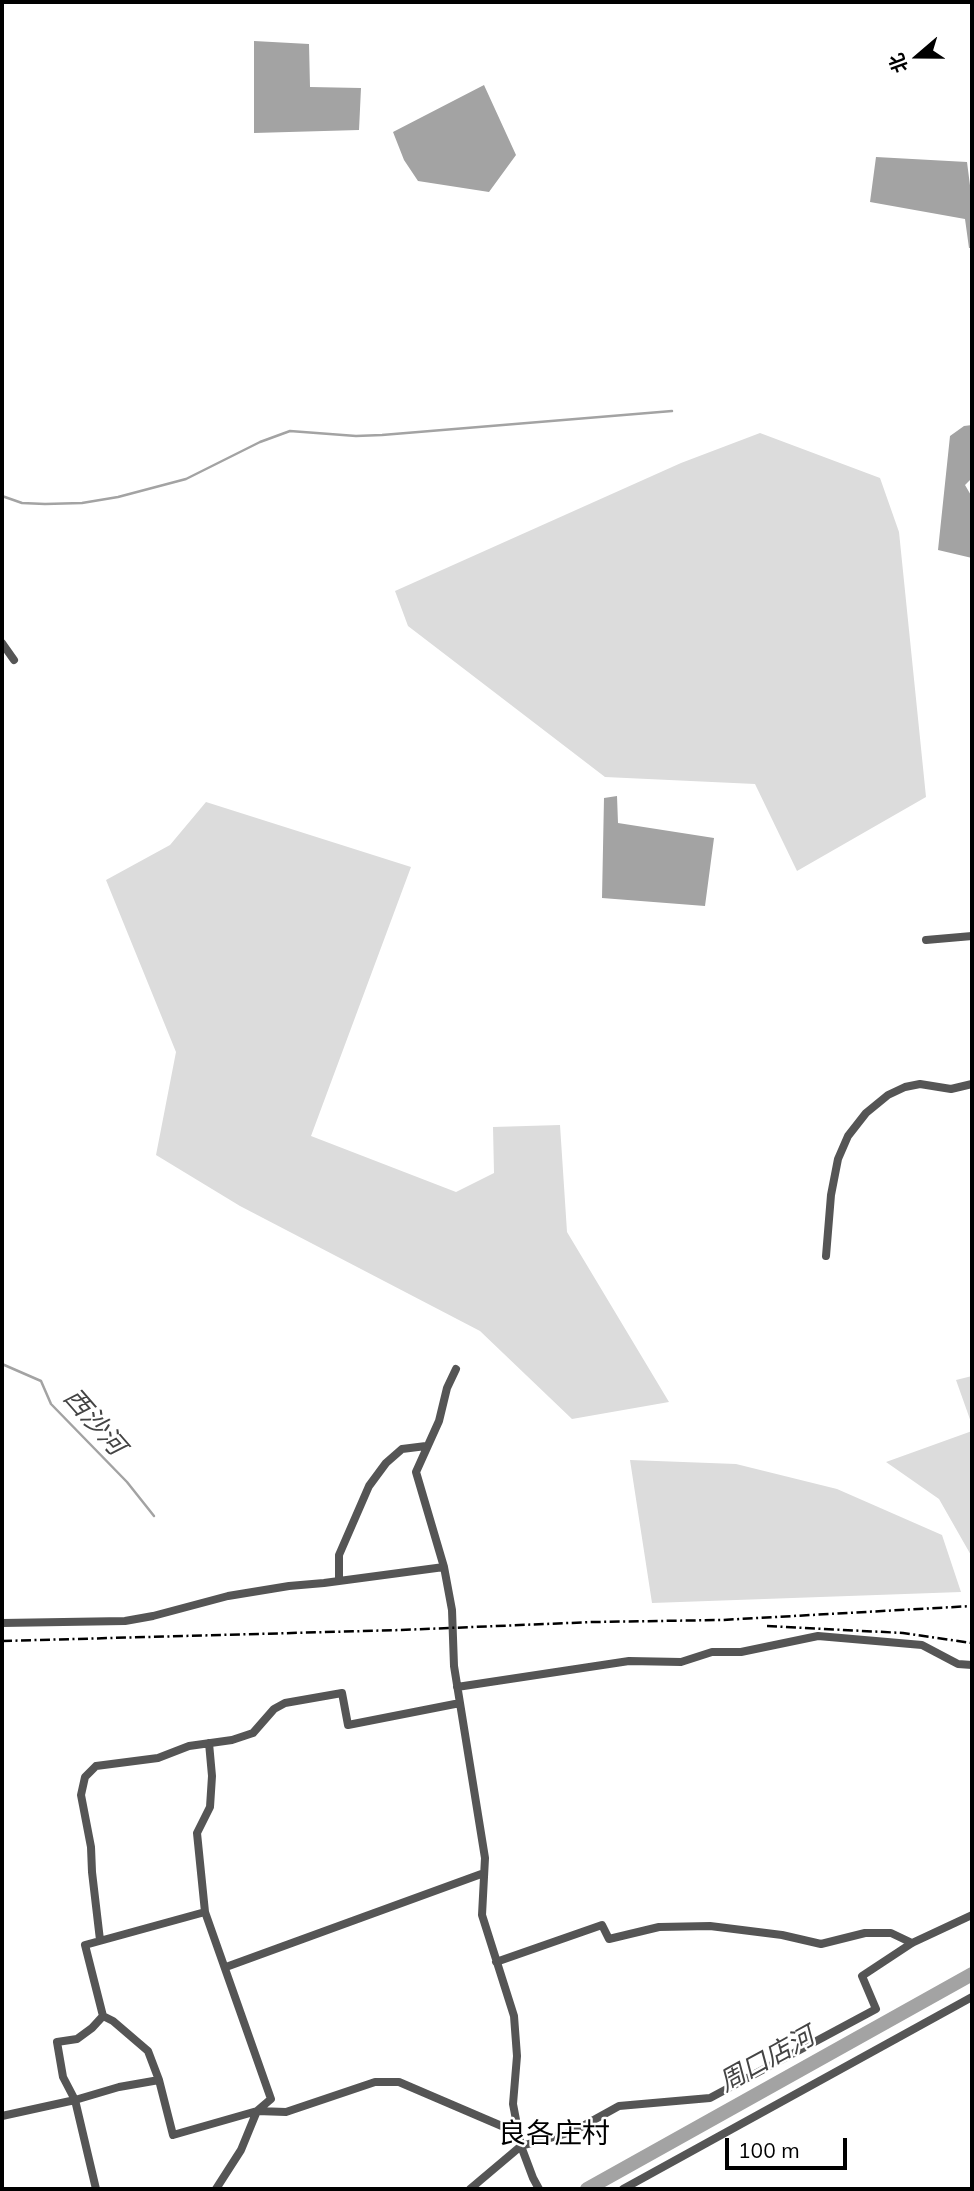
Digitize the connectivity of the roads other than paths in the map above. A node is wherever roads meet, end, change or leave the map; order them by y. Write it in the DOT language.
graph roads {
  1 [pos="2,643"];
  2 [pos="14,660"];
  3 [pos="972,936"];
  4 [pos="926,940"];
  5 [pos="972,1084"];
  6 [pos="826,1256"];
  7 [pos="456,1369"];
  8 [pos="426,1446"];
  9 [pos="444,1567"];
  10 [pos="339,1580"];
  11 [pos="2,1623"];
  12 [pos="972,1665"];
  13 [pos="457,1687"];
  14 [pos="460,1703"];
  15 [pos="209,1743"];
  16 [pos="484,1873"];
  17 [pos="205,1912"];
  18 [pos="972,1915"];
  19 [pos="100,1940"];
  20 [pos="912,1943"];
  21 [pos="496,1962"];
  22 [pos="226,1967"];
  23 [pos="972,1997"];
  24 [pos="103,2016"];
  25 [pos="159,2080"];
  26 [pos="75,2099"];
  27 [pos="257,2111"];
  28 [pos="2,2116"];
  29 [pos="518,2133"];
  30 [pos="522,2146"];
  31 [pos="96,2189"];
  32 [pos="216,2189"];
  33 [pos="470,2189"];
  34 [pos="539,2189"];
  35 [pos="623,2189"];
  1 -- 2 [label="street"];
  3 -- 4 [label="street"];
  5 -- 6 [label="street"];
  7 -- 8 [label="street"];
  8 -- 9 [label="street"];
  8 -- 10 [label="street"];
  9 -- 10 [label="street"];
  9 -- 13 [label="street"];
  10 -- 11 [label="street"];
  12 -- 13 [label="street"];
  13 -- 14 [label="street"];
  14 -- 15 [label="street"];
  14 -- 16 [label="street"];
  15 -- 17 [label="street"];
  15 -- 19 [label="street"];
  16 -- 21 [label="street"];
  16 -- 22 [label="street"];
  17 -- 19 [label="street"];
  17 -- 22 [label="street"];
  18 -- 20 [label="street"];
  19 -- 24 [label="street"];
  20 -- 21 [label="street"];
  20 -- 30 [label="street"];
  21 -- 29 [label="street"];
  22 -- 27 [label="street"];
  23 -- 35 [label="street"];
  24 -- 25 [label="street"];
  24 -- 26 [label="street"];
  25 -- 26 [label="street"];
  25 -- 27 [label="street"];
  26 -- 28 [label="street"];
  26 -- 31 [label="street"];
  27 -- 29 [label="street"];
  27 -- 32 [label="street"];
  29 -- 30 [label="street"];
  30 -- 33 [label="street"];
  30 -- 34 [label="street"];
}
